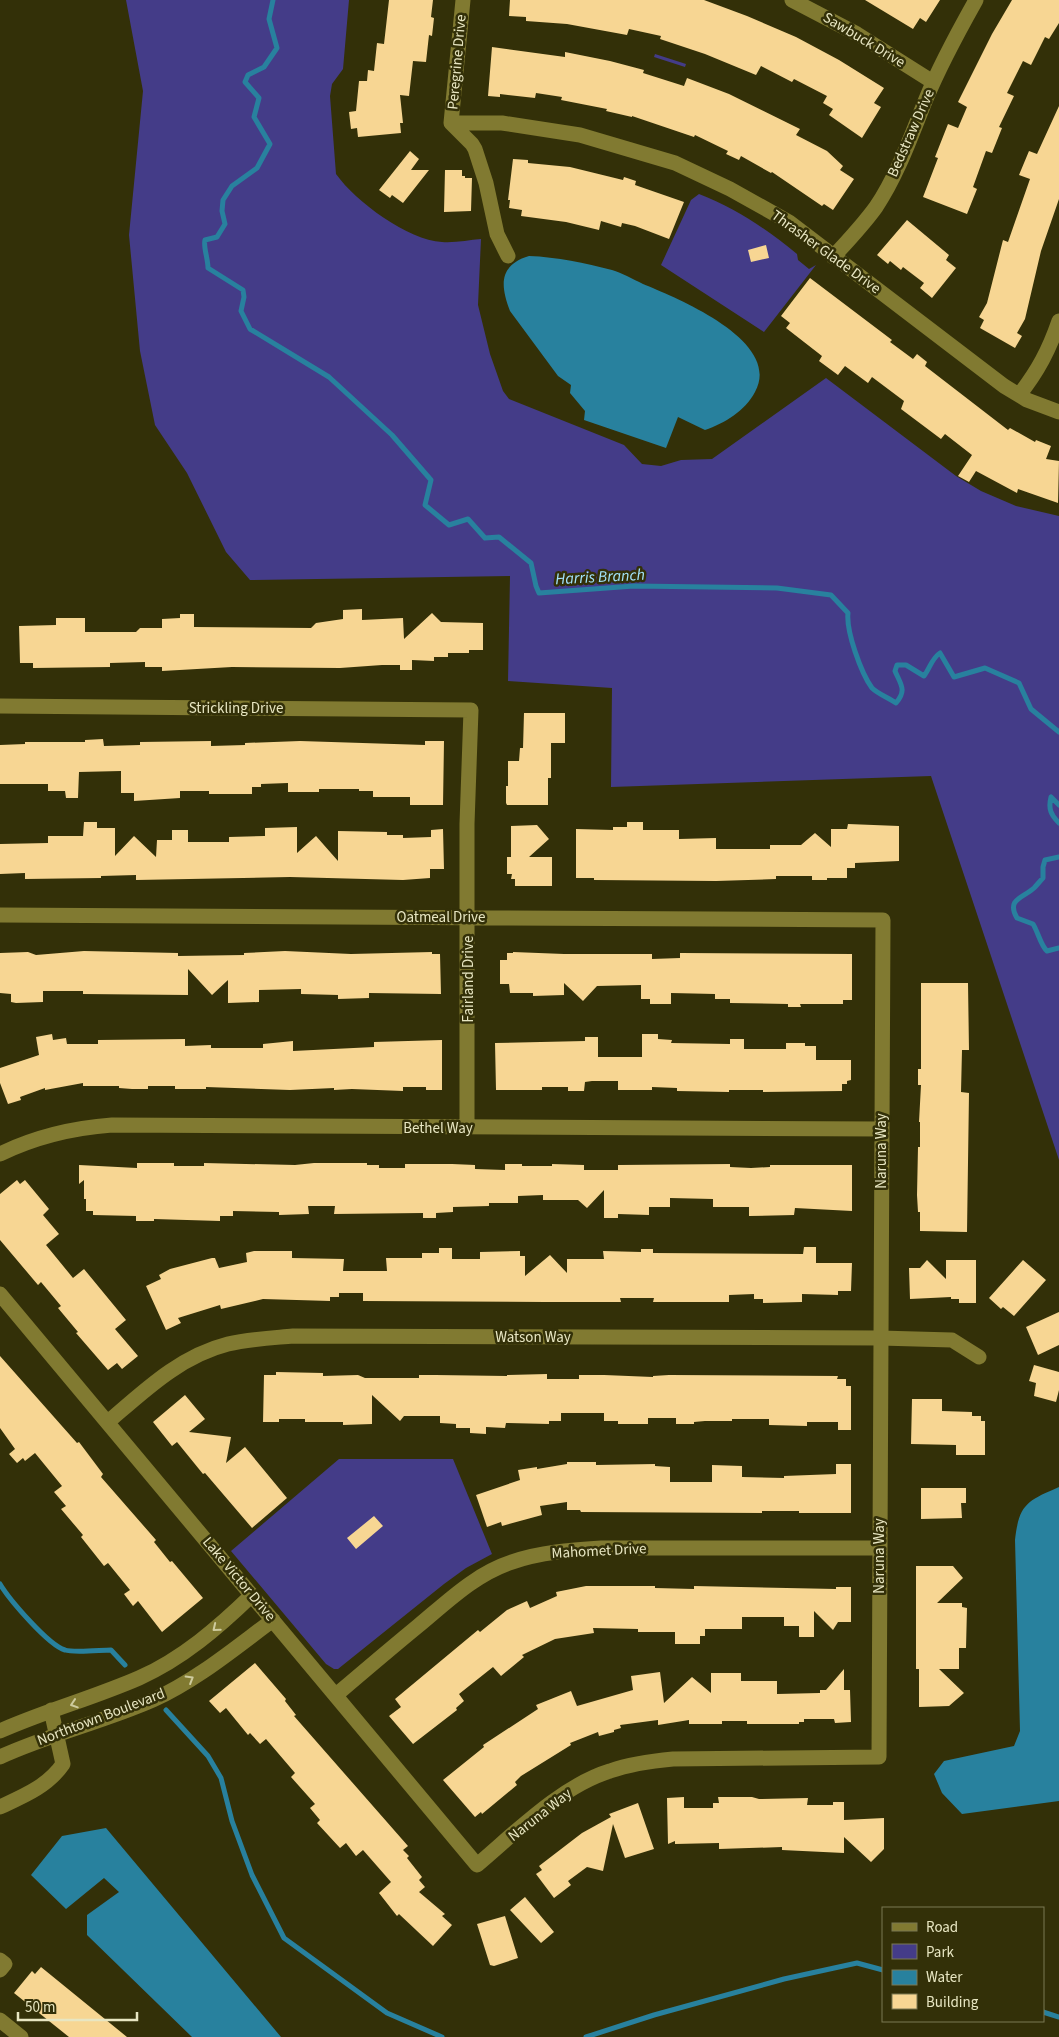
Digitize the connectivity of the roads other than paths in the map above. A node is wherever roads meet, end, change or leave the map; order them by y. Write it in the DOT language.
graph roads {
  1 [pos="463,0"];
  2 [pos="792,0"];
  3 [pos="976,0"];
  4 [pos="933,82"];
  5 [pos="451,123"];
  6 [pos="508,256"];
  7 [pos="833,257"];
  8 [pos="1059,321"];
  9 [pos="1019,395"];
  10 [pos="1059,412"];
  11 [pos="0,706"];
  12 [pos="471,710"];
  13 [pos="0,914"];
  14 [pos="468,917"];
  15 [pos="882,920"];
  16 [pos="467,1128"];
  17 [pos="881,1129"];
  18 [pos="0,1154"];
  19 [pos="0,1294"];
  20 [pos="880,1338"];
  21 [pos="979,1357"];
  22 [pos="108,1422"];
  23 [pos="879,1548"];
  24 [pos="252,1595"];
  25 [pos="273,1620"];
  26 [pos="336,1695"];
  27 [pos="51,1710"];
  28 [pos="0,1731"];
  29 [pos="58,1733"];
  30 [pos="0,1757"];
  31 [pos="0,1807"];
  32 [pos="477,1866"];
  33 [pos="0,1960"];
  34 [pos="0,1970"];
  35 [pos="0,2020"];
  36 [pos="21,2037"];
  1 -- 5 [label="street, Peregrine Drive"];
  2 -- 4 [label="street, Sawbuck Drive"];
  3 -- 4 [label="street, Bedstraw Drive"];
  4 -- 7 [label="street, Bedstraw Drive"];
  5 -- 6 [label="street"];
  5 -- 7 [label="street, Thrasher Glade Drive"];
  7 -- 9 [label="street, Thrasher Glade Drive"];
  8 -- 9 [label="street"];
  9 -- 10 [label="street, Thrasher Glade Drive"];
  11 -- 12 [label="street, Strickling Drive"];
  12 -- 14 [label="street, Fairland Drive"];
  13 -- 14 [label="street, Oatmeal Drive"];
  14 -- 15 [label="street, Oatmeal Drive"];
  14 -- 16 [label="street, Fairland Drive"];
  15 -- 17 [label="street, Naruna Way"];
  16 -- 17 [label="street, Bethel Way"];
  16 -- 18 [label="street, Bethel Way"];
  17 -- 20 [label="street, Naruna Way"];
  19 -- 22 [label="street, Lake Victor Drive"];
  20 -- 21 [label="street, Watson Way"];
  20 -- 22 [label="street, Watson Way"];
  20 -- 23 [label="street, Naruna Way"];
  22 -- 24 [label="street, Lake Victor Drive"];
  23 -- 26 [label="street, Mahomet Drive"];
  23 -- 32 [label="street, Naruna Way"];
  24 -- 25 [label="street, Lake Victor Drive"];
  24 -- 27 [label="street, Northtown Boulevard, one-way"];
  25 -- 26 [label="street, Lake Victor Drive"];
  29 -- 25 [label="street, Northtown Boulevard, one-way"];
  26 -- 32 [label="street, Lake Victor Drive"];
  27 -- 28 [label="street, Northtown Boulevard"];
  27 -- 29 [label="street"];
  29 -- 30 [label="street, Northtown Boulevard"];
  29 -- 31 [label="street"];
  33 -- 34 [label="street"];
  35 -- 36 [label="street"];
}
